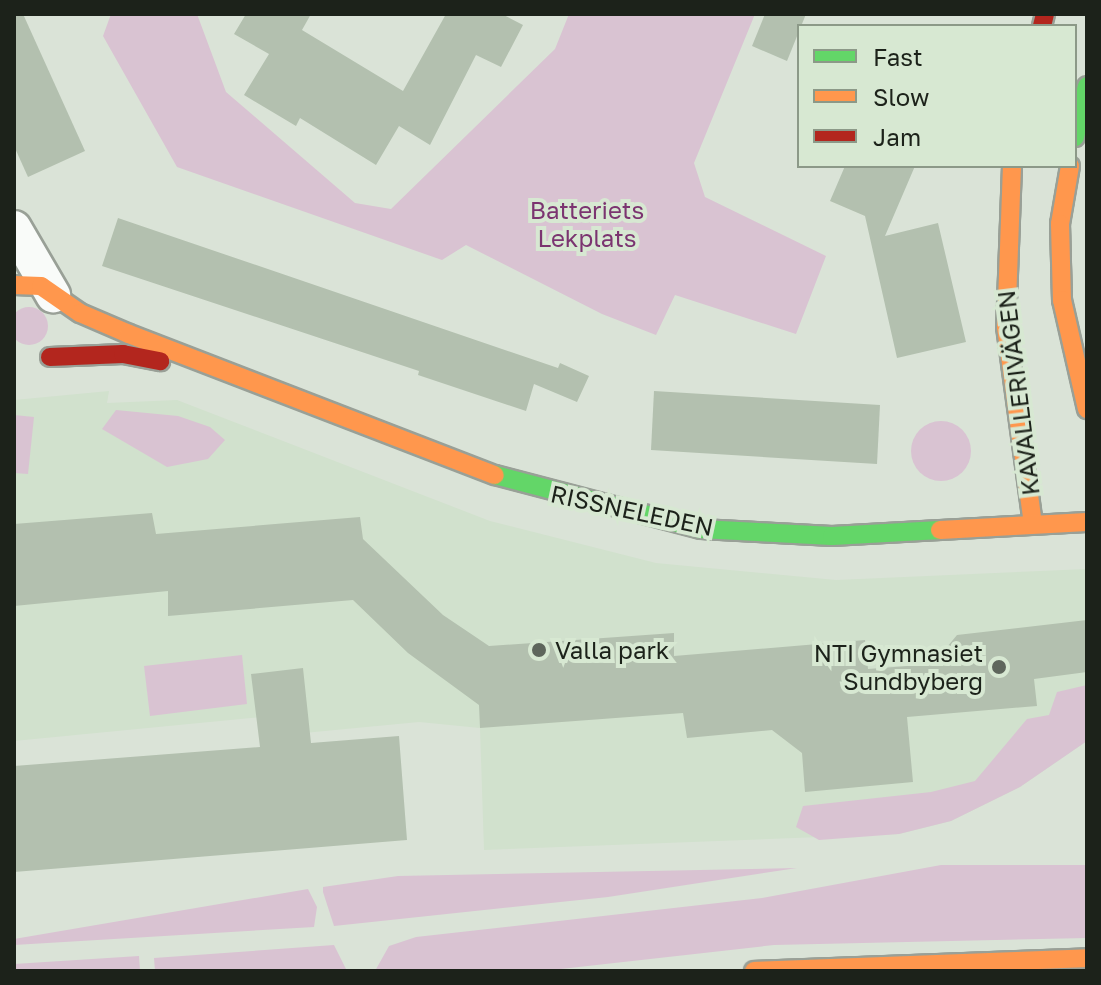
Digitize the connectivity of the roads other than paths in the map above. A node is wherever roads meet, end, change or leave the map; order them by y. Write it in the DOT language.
graph roads {
  1 [pos="1087,86"];
  2 [pos="1077,128"];
  3 [pos="1012,168"];
  4 [pos="1070,168"];
  5 [pos="14,228"];
  6 [pos="14,285"];
  7 [pos="56,298"];
  8 [pos="50,357"];
  9 [pos="28,366"];
  10 [pos="1087,409"];
  11 [pos="334,416"];
  12 [pos="1087,522"];
  13 [pos="1033,524"];
  14 [pos="1087,958"];
  15 [pos="754,971"];
  1 -- 2 [label="street"];
  3 -- 13 [label="street, KAVALLERIVÄGEN"];
  4 -- 10 [label="street"];
  5 -- 7 [label="street"];
  6 -- 7 [label="street, RISSNELEDEN"];
  7 -- 8 [label="street"];
  7 -- 11 [label="street, RISSNELEDEN"];
  8 -- 9 [label="street, RISSNELEDEN"];
  8 -- 11 [label="street, RISSNELEDEN"];
  11 -- 13 [label="street, RISSNELEDEN"];
  12 -- 13 [label="street, RISSNELEDEN"];
  14 -- 15 [label="street"];
}
